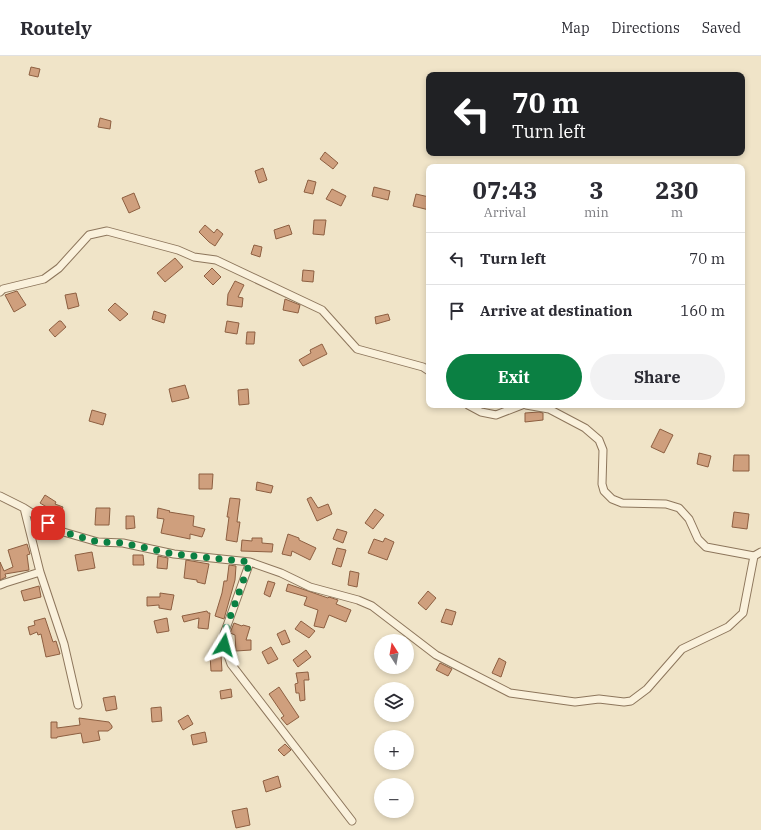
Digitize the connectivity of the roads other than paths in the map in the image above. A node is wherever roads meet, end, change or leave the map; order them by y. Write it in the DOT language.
graph roads {
  1 [pos="0,292"];
  2 [pos="426,369"];
  3 [pos="474,408"];
  4 [pos="514,408"];
  5 [pos="544,408"];
  6 [pos="0,496"];
  7 [pos="24,508"];
  8 [pos="761,552"];
  9 [pos="754,556"];
  10 [pos="250,562"];
  11 [pos="40,572"];
  12 [pos="0,585"];
  13 [pos="78,705"];
  14 [pos="352,821"];
  1 -- 2 [label="street"];
  3 -- 4 [label="street"];
  5 -- 9 [label="street"];
  6 -- 7 [label="street"];
  7 -- 10 [label="street"];
  7 -- 11 [label="street"];
  8 -- 9 [label="street"];
  9 -- 10 [label="street"];
  10 -- 14 [label="street"];
  11 -- 12 [label="street"];
  11 -- 13 [label="street"];
}
